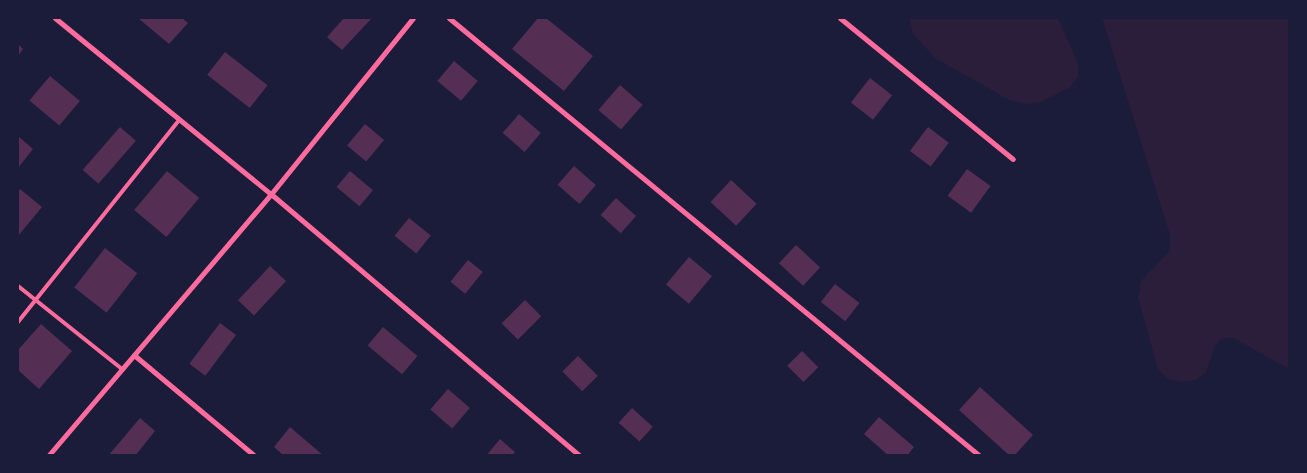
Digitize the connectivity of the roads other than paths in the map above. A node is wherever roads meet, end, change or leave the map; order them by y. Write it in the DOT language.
graph roads {
  1 [pos="55,18"];
  2 [pos="413,18"];
  3 [pos="449,18"];
  4 [pos="840,18"];
  5 [pos="179,120"];
  6 [pos="1013,159"];
  7 [pos="271,194"];
  8 [pos="18,286"];
  9 [pos="35,300"];
  10 [pos="18,322"];
  11 [pos="134,355"];
  12 [pos="122,369"];
  13 [pos="48,456"];
  14 [pos="255,456"];
  15 [pos="580,456"];
  16 [pos="980,456"];
  1 -- 5 [label="street"];
  2 -- 7 [label="street"];
  3 -- 16 [label="street"];
  4 -- 6 [label="street"];
  5 -- 7 [label="street"];
  5 -- 9 [label="lane"];
  7 -- 11 [label="street"];
  7 -- 15 [label="street"];
  8 -- 9 [label="lane"];
  9 -- 10 [label="lane"];
  9 -- 12 [label="lane"];
  11 -- 12 [label="street"];
  11 -- 14 [label="street"];
  12 -- 13 [label="street"];
}
